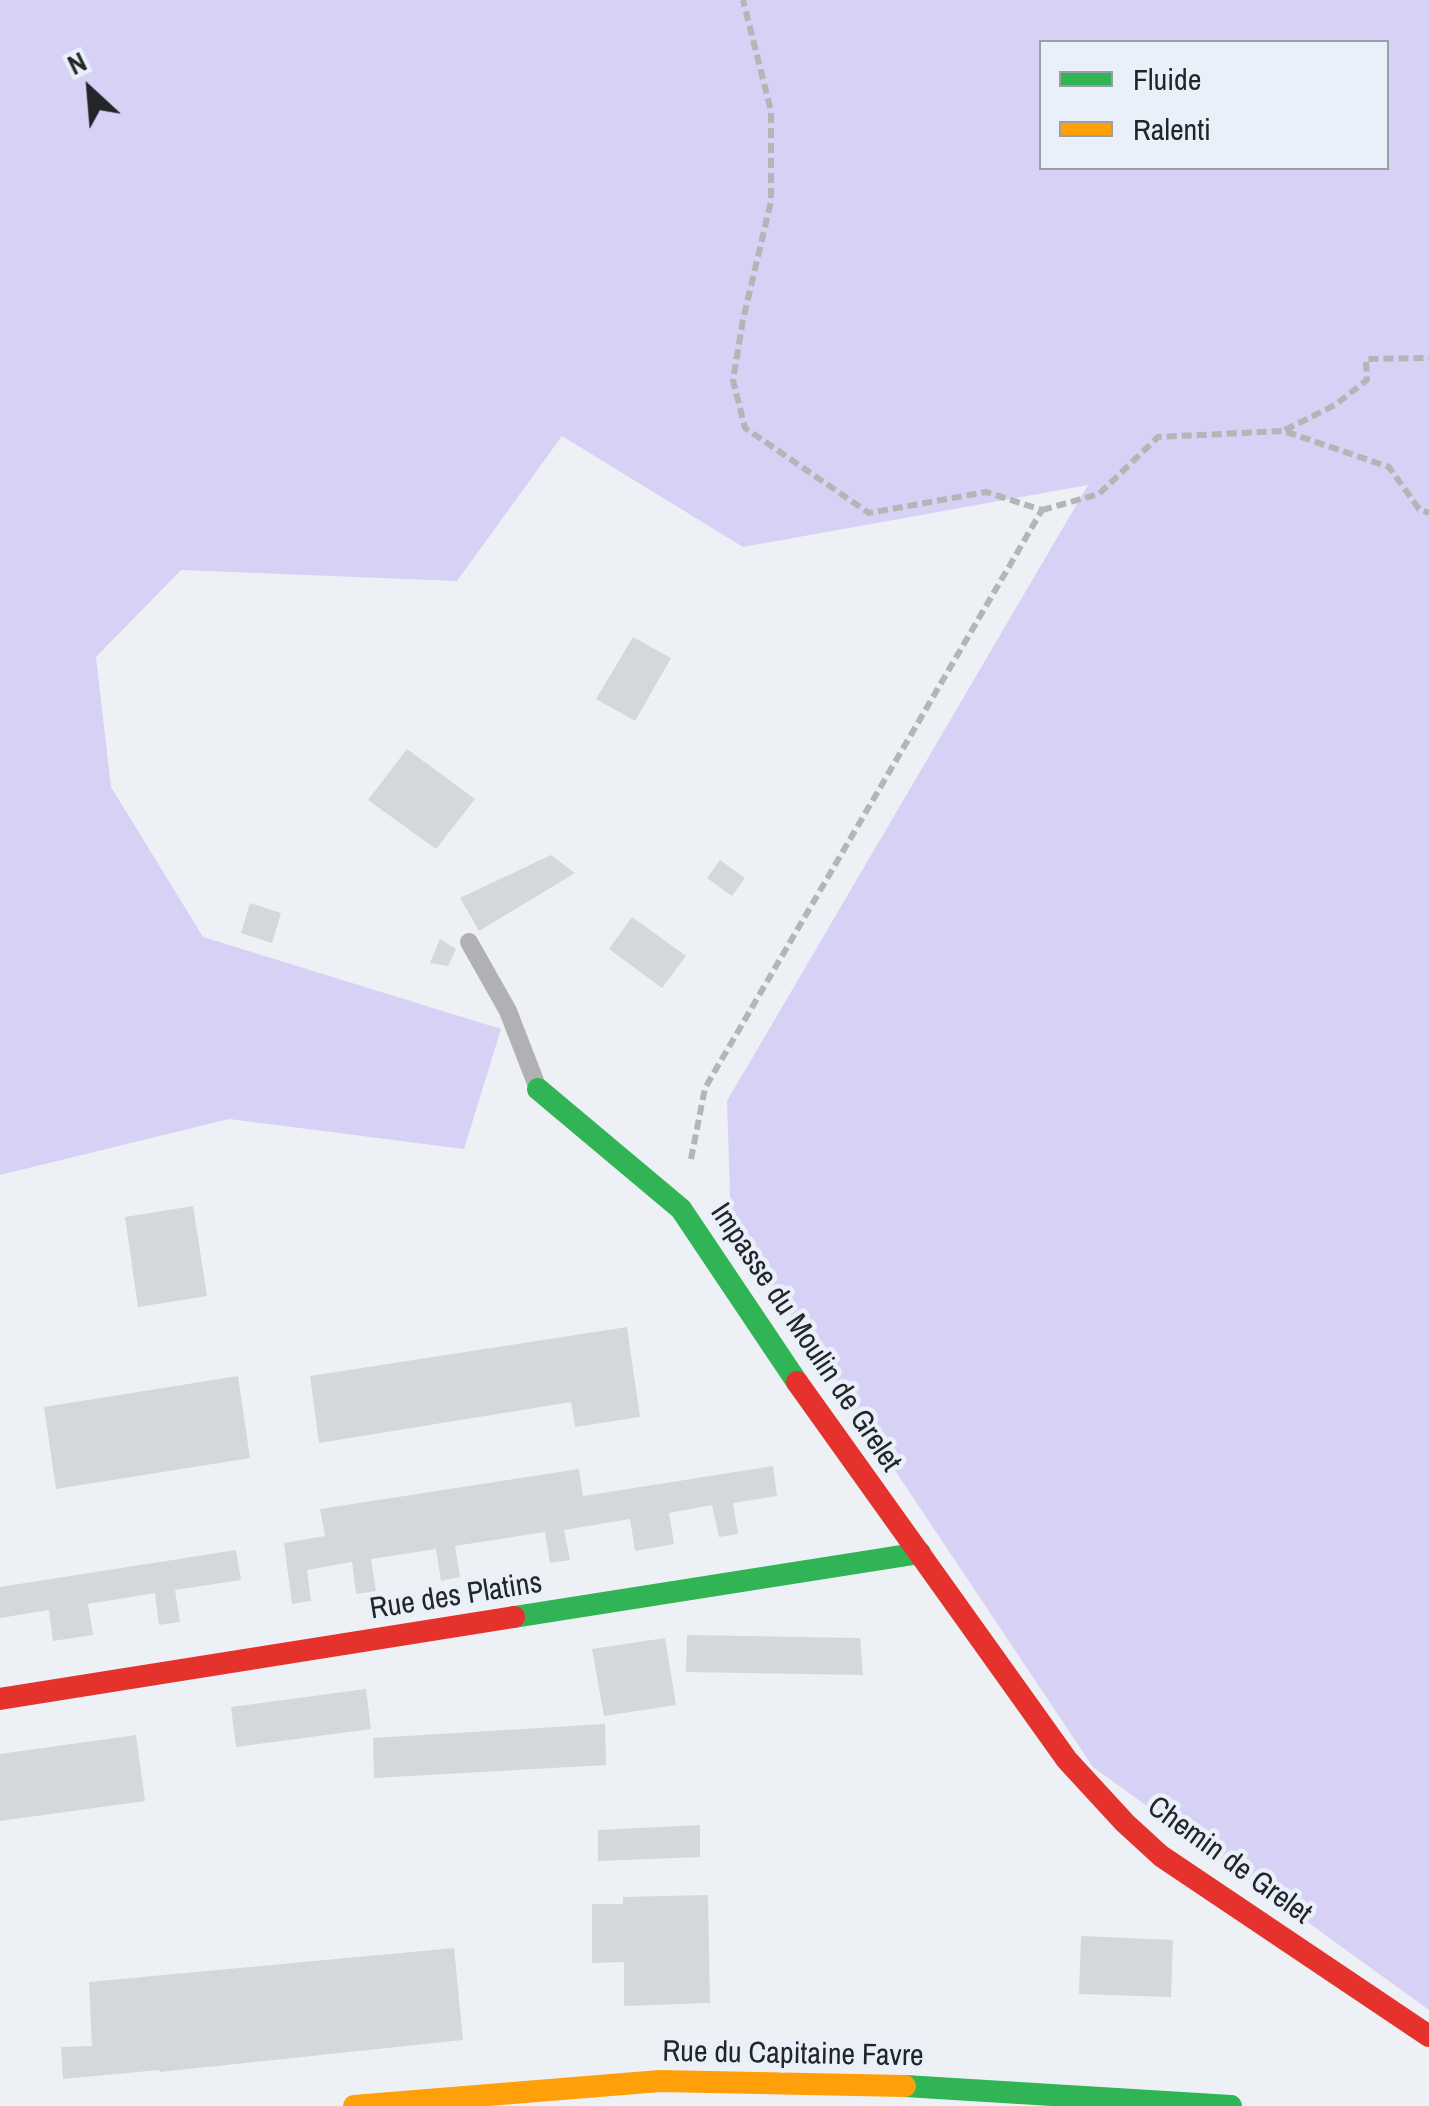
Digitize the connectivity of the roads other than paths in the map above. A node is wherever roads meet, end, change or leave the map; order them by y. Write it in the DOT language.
graph roads {
  1 [pos="469,942"];
  2 [pos="538,1089"];
  3 [pos="920,1553"];
  4 [pos="0,1699"];
  5 [pos="1429,2036"];
  6 [pos="354,2106"];
  7 [pos="1231,2106"];
  1 -- 2 [label="lane"];
  2 -- 3 [label="street, Impasse du Moulin de Grelet"];
  3 -- 4 [label="street, Rue des Platins"];
  3 -- 5 [label="street, Chemin de Grelet"];
  6 -- 7 [label="street, Rue du Capitaine Favre"];
}
